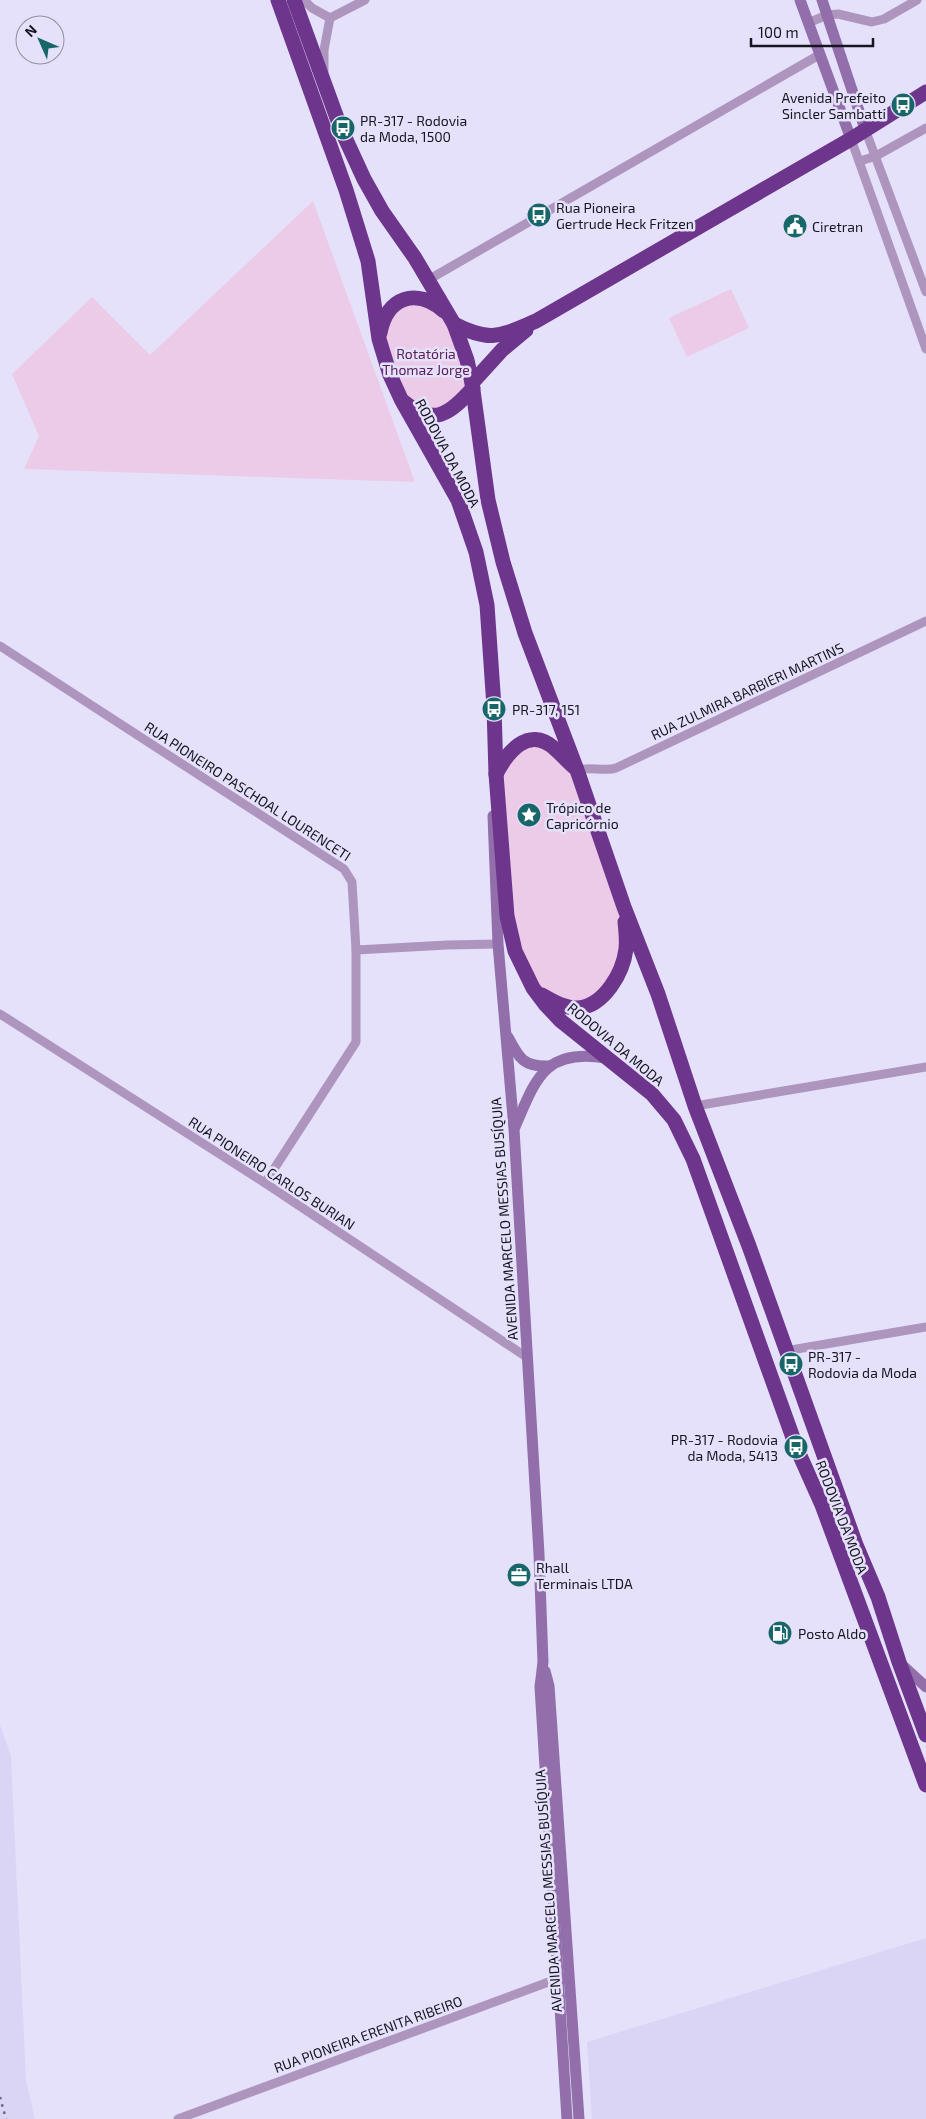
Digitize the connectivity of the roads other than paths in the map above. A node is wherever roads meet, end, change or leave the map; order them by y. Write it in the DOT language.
graph roads {
  1 [pos="267,0"];
  2 [pos="278,0"];
  3 [pos="294,0"];
  4 [pos="304,0"];
  5 [pos="365,0"];
  6 [pos="800,0"];
  7 [pos="822,0"];
  8 [pos="917,0"];
  9 [pos="827,15"];
  10 [pos="330,18"];
  11 [pos="808,23"];
  12 [pos="820,55"];
  13 [pos="303,69"];
  14 [pos="324,84"];
  15 [pos="926,92"];
  16 [pos="926,128"];
  17 [pos="865,129"];
  18 [pos="851,139"];
  19 [pos="876,156"];
  20 [pos="860,161"];
  21 [pos="428,280"];
  22 [pos="926,292"];
  23 [pos="452,320"];
  24 [pos="536,320"];
  25 [pos="379,339"];
  26 [pos="926,349"];
  27 [pos="473,386"];
  28 [pos="401,399"];
  29 [pos="926,621"];
  30 [pos="1,648"];
  31 [pos="577,770"];
  32 [pos="496,774"];
  33 [pos="624,908"];
  34 [pos="498,944"];
  35 [pos="356,950"];
  36 [pos="533,988"];
  37 [pos="0,1014"];
  38 [pos="506,1031"];
  39 [pos="606,1058"];
  40 [pos="549,1066"];
  41 [pos="926,1067"];
  42 [pos="695,1106"];
  43 [pos="514,1129"];
  44 [pos="265,1184"];
  45 [pos="926,1327"];
  46 [pos="785,1351"];
  47 [pos="528,1358"];
  48 [pos="899,1662"];
  49 [pos="926,1687"];
  50 [pos="926,1735"];
  51 [pos="926,1785"];
  52 [pos="563,1977"];
  53 [pos="178,2119"];
  54 [pos="567,2119"];
  55 [pos="579,2119"];
  1 -- 13 [label="highway"];
  2 -- 13 [label="highway"];
  3 -- 14 [label="highway"];
  4 -- 10 [label="street"];
  5 -- 10 [label="street"];
  6 -- 11 [label="street"];
  7 -- 9 [label="street"];
  8 -- 9 [label="street"];
  9 -- 11 [label="street"];
  9 -- 17 [label="street"];
  10 -- 14 [label="street"];
  11 -- 12 [label="street"];
  12 -- 18 [label="street"];
  12 -- 21 [label="street"];
  13 -- 25 [label="highway"];
  14 -- 21 [label="highway"];
  15 -- 17 [label="highway"];
  16 -- 19 [label="street"];
  17 -- 18 [label="highway"];
  17 -- 19 [label="street"];
  18 -- 20 [label="street"];
  18 -- 24 [label="highway"];
  19 -- 20 [label="street"];
  19 -- 22 [label="street"];
  20 -- 26 [label="street"];
  21 -- 23 [label="highway"];
  23 -- 24 [label="highway"];
  23 -- 25 [label="highway"];
  23 -- 27 [label="highway"];
  24 -- 27 [label="highway"];
  25 -- 28 [label="highway"];
  27 -- 28 [label="highway"];
  27 -- 31 [label="highway, RODOVIA DA MODA"];
  28 -- 32 [label="highway, RODOVIA DA MODA"];
  29 -- 31 [label="street, RUA ZULMIRA BARBIERI MARTINS"];
  30 -- 35 [label="street, RUA PIONEIRO PASCHOAL LOURENCETI"];
  31 -- 32 [label="highway"];
  31 -- 33 [label="highway, RODOVIA DA MODA"];
  32 -- 34 [label="street, AVENIDA MARCELO MESSIAS BUSÍQUIA"];
  32 -- 36 [label="highway, RODOVIA DA MODA"];
  33 -- 36 [label="highway"];
  33 -- 42 [label="highway, RODOVIA DA MODA"];
  34 -- 35 [label="street"];
  34 -- 38 [label="street, AVENIDA MARCELO MESSIAS BUSÍQUIA"];
  35 -- 44 [label="street, RUA PIONEIRO PASCHOAL LOURENCETI"];
  36 -- 39 [label="highway, RODOVIA DA MODA"];
  37 -- 44 [label="street, RUA PIONEIRO CARLOS BURIAN"];
  38 -- 40 [label="street"];
  38 -- 43 [label="street, AVENIDA MARCELO MESSIAS BUSÍQUIA"];
  39 -- 40 [label="street"];
  39 -- 51 [label="highway, RODOVIA DA MODA"];
  40 -- 43 [label="street"];
  41 -- 42 [label="street"];
  42 -- 46 [label="highway, RODOVIA DA MODA"];
  43 -- 47 [label="street, AVENIDA MARCELO MESSIAS BUSÍQUIA"];
  44 -- 47 [label="street, RUA PIONEIRO CARLOS BURIAN"];
  45 -- 46 [label="street"];
  46 -- 48 [label="highway, RODOVIA DA MODA"];
  47 -- 52 [label="street, AVENIDA MARCELO MESSIAS BUSÍQUIA"];
  48 -- 49 [label="street"];
  48 -- 50 [label="highway, RODOVIA DA MODA"];
  52 -- 53 [label="street, RUA PIONEIRA ERENITA RIBEIRO"];
  52 -- 54 [label="street"];
  52 -- 55 [label="street, AVENIDA MARCELO MESSIAS BUSÍQUIA"];
}
